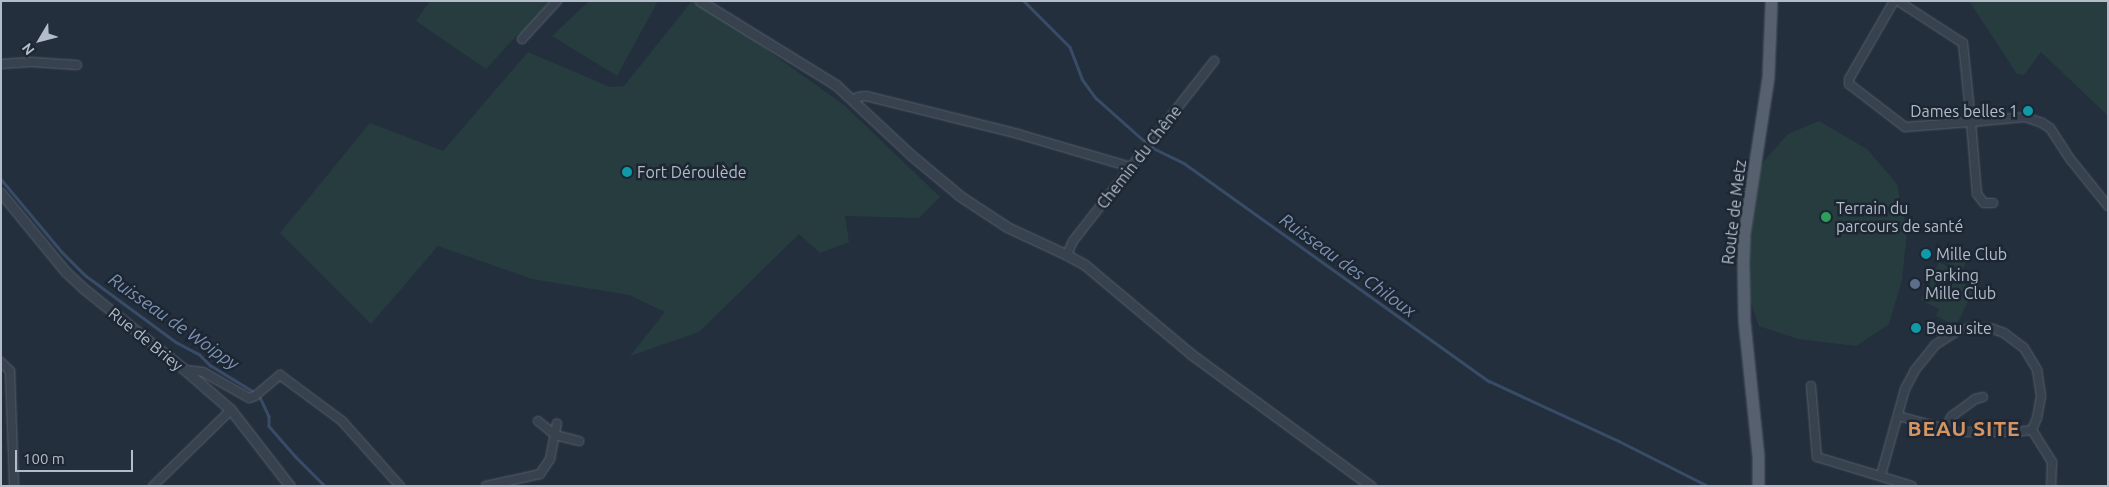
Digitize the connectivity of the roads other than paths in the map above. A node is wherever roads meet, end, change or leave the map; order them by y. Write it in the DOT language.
graph roads {
  1 [pos="557,1"];
  2 [pos="700,1"];
  3 [pos="1771,1"];
  4 [pos="1894,1"];
  5 [pos="1898,1"];
  6 [pos="522,39"];
  7 [pos="1214,62"];
  8 [pos="1,64"];
  9 [pos="77,65"];
  10 [pos="855,100"];
  11 [pos="1971,122"];
  12 [pos="1131,167"];
  13 [pos="1,193"];
  14 [pos="1993,203"];
  15 [pos="2108,206"];
  16 [pos="1067,255"];
  17 [pos="1,362"];
  18 [pos="185,370"];
  19 [pos="1812,386"];
  20 [pos="1983,397"];
  21 [pos="231,410"];
  22 [pos="1898,416"];
  23 [pos="538,421"];
  24 [pos="557,424"];
  25 [pos="1945,428"];
  26 [pos="2032,430"];
  27 [pos="555,435"];
  28 [pos="579,441"];
  29 [pos="1881,475"];
  30 [pos="14,486"];
  31 [pos="153,486"];
  32 [pos="290,486"];
  33 [pos="400,486"];
  34 [pos="486,486"];
  35 [pos="1371,486"];
  36 [pos="1758,486"];
  37 [pos="1912,486"];
  38 [pos="2051,486"];
  1 -- 6 [label="street"];
  2 -- 10 [label="street"];
  3 -- 36 [label="main road, Route de Metz"];
  4 -- 11 [label="street"];
  5 -- 11 [label="street"];
  7 -- 12 [label="street, Chemin du Chêne"];
  8 -- 9 [label="street"];
  10 -- 12 [label="street"];
  10 -- 16 [label="street"];
  11 -- 14 [label="street"];
  11 -- 15 [label="street"];
  12 -- 16 [label="street, Chemin du Chêne"];
  13 -- 18 [label="street, Rue de Briey"];
  16 -- 35 [label="street"];
  17 -- 30 [label="street"];
  18 -- 21 [label="street, Rue de Briey"];
  18 -- 33 [label="street"];
  19 -- 29 [label="street"];
  20 -- 25 [label="street"];
  21 -- 31 [label="street"];
  21 -- 32 [label="street, Rue de Briey"];
  22 -- 25 [label="street"];
  22 -- 26 [label="street"];
  22 -- 29 [label="street"];
  23 -- 27 [label="street"];
  24 -- 27 [label="street"];
  25 -- 26 [label="street"];
  26 -- 38 [label="street"];
  27 -- 28 [label="street"];
  27 -- 34 [label="street"];
  29 -- 37 [label="street"];
}
